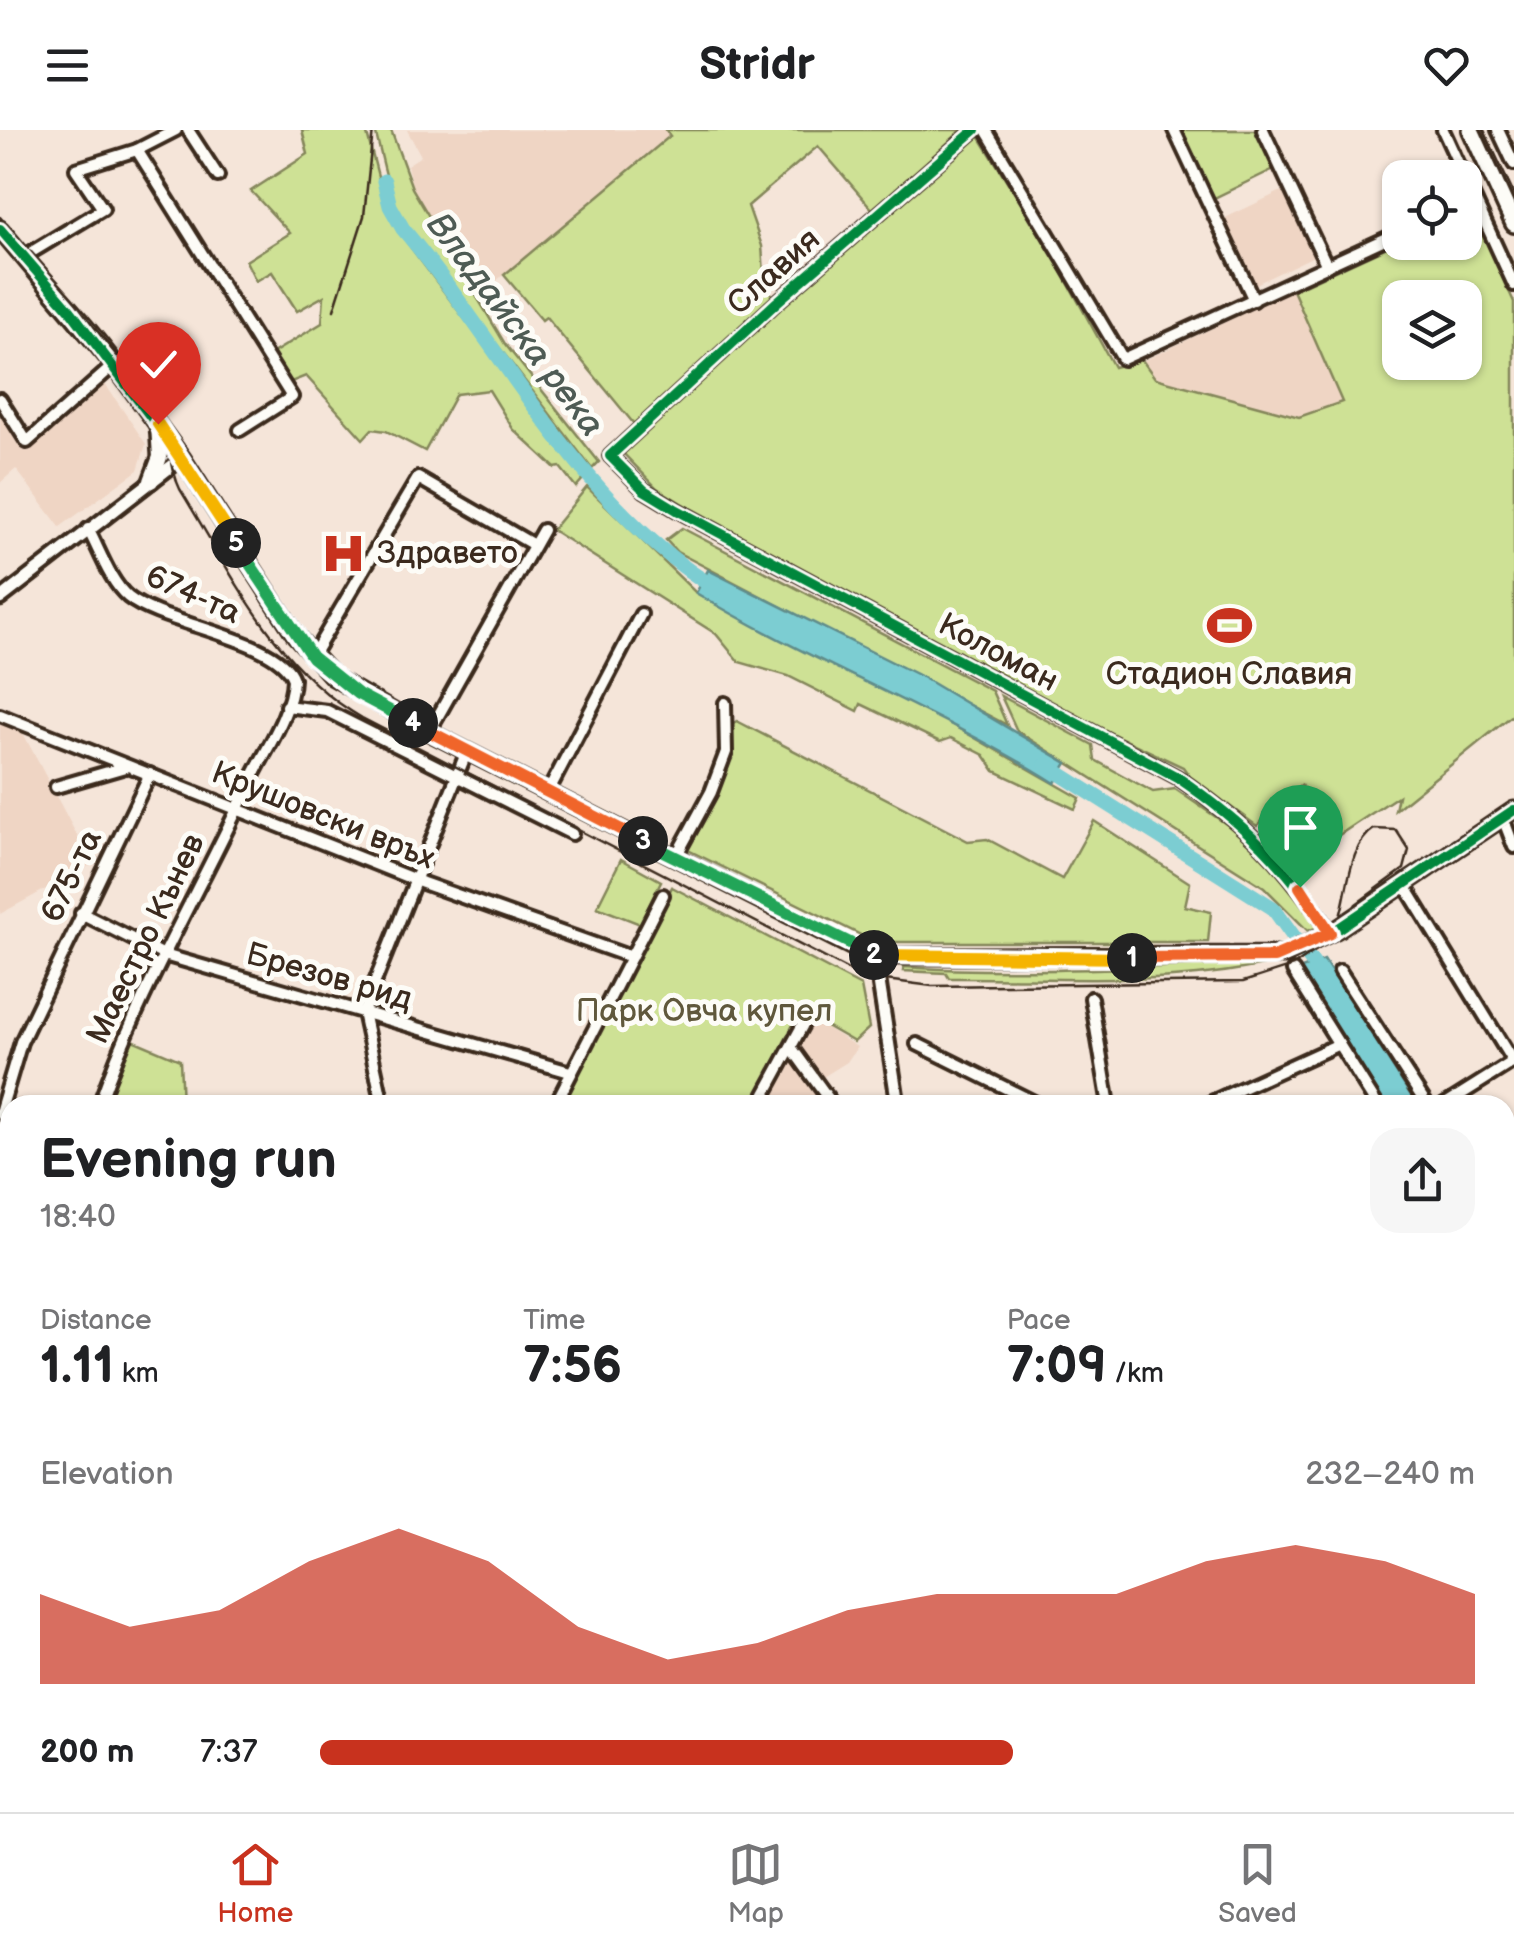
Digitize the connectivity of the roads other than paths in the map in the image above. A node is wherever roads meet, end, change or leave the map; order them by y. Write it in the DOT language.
graph roads {
  1 [pos="176,130"];
  2 [pos="188,130"];
  3 [pos="975,130"];
  4 [pos="986,130"];
  5 [pos="1174,130"];
  6 [pos="1263,130"];
  7 [pos="1443,130"];
  8 [pos="1471,130"];
  9 [pos="1498,130"];
  10 [pos="137,150"];
  11 [pos="1457,160"];
  12 [pos="1514,164"];
  13 [pos="218,176"];
  14 [pos="1514,224"];
  15 [pos="1482,225"];
  16 [pos="0,229"];
  17 [pos="1382,240"];
  18 [pos="25,256"];
  19 [pos="1327,266"];
  20 [pos="1514,285"];
  21 [pos="1254,300"];
  22 [pos="114,365"];
  23 [pos="0,400"];
  24 [pos="158,424"];
  25 [pos="240,430"];
  26 [pos="610,456"];
  27 [pos="182,458"];
  28 [pos="151,480"];
  29 [pos="88,529"];
  30 [pos="542,530"];
  31 [pos="532,544"];
  32 [pos="0,599"];
  33 [pos="641,614"];
  34 [pos="312,657"];
  35 [pos="725,702"];
  36 [pos="286,706"];
  37 [pos="0,715"];
  38 [pos="429,732"];
  39 [pos="467,751"];
  40 [pos="125,767"];
  41 [pos="150,774"];
  42 [pos="457,774"];
  43 [pos="56,787"];
  44 [pos="548,792"];
  45 [pos="238,808"];
  46 [pos="1509,819"];
  47 [pos="572,834"];
  48 [pos="1514,848"];
  49 [pos="675,858"];
  50 [pos="416,879"];
  51 [pos="1406,888"];
  52 [pos="663,895"];
  53 [pos="81,913"];
  54 [pos="1324,936"];
  55 [pos="164,954"];
  56 [pos="875,956"];
  57 [pos="631,957"];
  58 [pos="1293,970"];
  59 [pos="1340,971"];
  60 [pos="1091,998"];
  61 [pos="362,1012"];
  62 [pos="806,1018"];
  63 [pos="916,1044"];
  64 [pos="1340,1044"];
  65 [pos="790,1047"];
  66 [pos="1513,1062"];
  67 [pos="570,1072"];
  68 [pos="5,1095"];
  69 [pos="102,1095"];
  70 [pos="381,1095"];
  71 [pos="560,1095"];
  72 [pos="764,1095"];
  73 [pos="826,1095"];
  74 [pos="896,1095"];
  75 [pos="1020,1095"];
  76 [pos="1107,1095"];
  77 [pos="1227,1095"];
  78 [pos="1371,1095"];
  79 [pos="1421,1095"];
  80 [pos="1460,1095"];
  1 -- 10 [label="street"];
  2 -- 13 [label="street"];
  3 -- 26 [label="street, Славия"];
  4 -- 21 [label="street"];
  5 -- 21 [label="street"];
  6 -- 19 [label="street"];
  7 -- 11 [label="street"];
  8 -- 14 [label="main road"];
  9 -- 12 [label="street"];
  10 -- 18 [label="street"];
  10 -- 25 [label="street"];
  15 -- 20 [label="street"];
  16 -- 18 [label="main road"];
  17 -- 19 [label="street"];
  18 -- 22 [label="main road"];
  19 -- 21 [label="street"];
  22 -- 23 [label="street"];
  22 -- 24 [label="main road"];
  24 -- 27 [label="main road"];
  24 -- 28 [label="main road"];
  26 -- 54 [label="street, Коломан"];
  27 -- 28 [label="street"];
  27 -- 34 [label="main road"];
  28 -- 29 [label="street"];
  29 -- 32 [label="street"];
  29 -- 36 [label="street, 674-та"];
  30 -- 31 [label="street"];
  31 -- 34 [label="street"];
  31 -- 38 [label="street"];
  33 -- 44 [label="street"];
  34 -- 38 [label="main road"];
  35 -- 49 [label="street"];
  36 -- 42 [label="street"];
  36 -- 45 [label="street, Маестро Кънев"];
  37 -- 40 [label="street, Крушовски връх"];
  38 -- 39 [label="main road"];
  39 -- 42 [label="street"];
  39 -- 44 [label="main road"];
  40 -- 41 [label="street, Крушовски връх"];
  40 -- 43 [label="street, 675-та"];
  41 -- 45 [label="street, Крушовски връх"];
  41 -- 53 [label="street, 675-та"];
  42 -- 47 [label="street"];
  42 -- 50 [label="street"];
  44 -- 49 [label="main road"];
  45 -- 50 [label="street, Крушовски връх"];
  45 -- 55 [label="street, Маестро Кънев"];
  46 -- 48 [label="street"];
  46 -- 51 [label="main road"];
  49 -- 56 [label="main road"];
  50 -- 57 [label="street, Крушовски връх"];
  50 -- 61 [label="street"];
  51 -- 54 [label="main road"];
  51 -- 66 [label="street"];
  52 -- 57 [label="street"];
  53 -- 55 [label="street, Брезов рид"];
  53 -- 68 [label="street, 675-та"];
  54 -- 56 [label="main road"];
  55 -- 61 [label="street, Брезов рид"];
  55 -- 69 [label="street, Маестро Кънев"];
  56 -- 74 [label="street"];
  57 -- 67 [label="street"];
  58 -- 64 [label="street"];
  59 -- 79 [label="street"];
  60 -- 76 [label="street"];
  61 -- 67 [label="street, Брезов рид"];
  61 -- 70 [label="street"];
  62 -- 65 [label="street"];
  63 -- 75 [label="street"];
  64 -- 77 [label="street"];
  64 -- 78 [label="street"];
  65 -- 72 [label="street"];
  65 -- 73 [label="street"];
  66 -- 80 [label="street"];
  67 -- 71 [label="street"];
}
